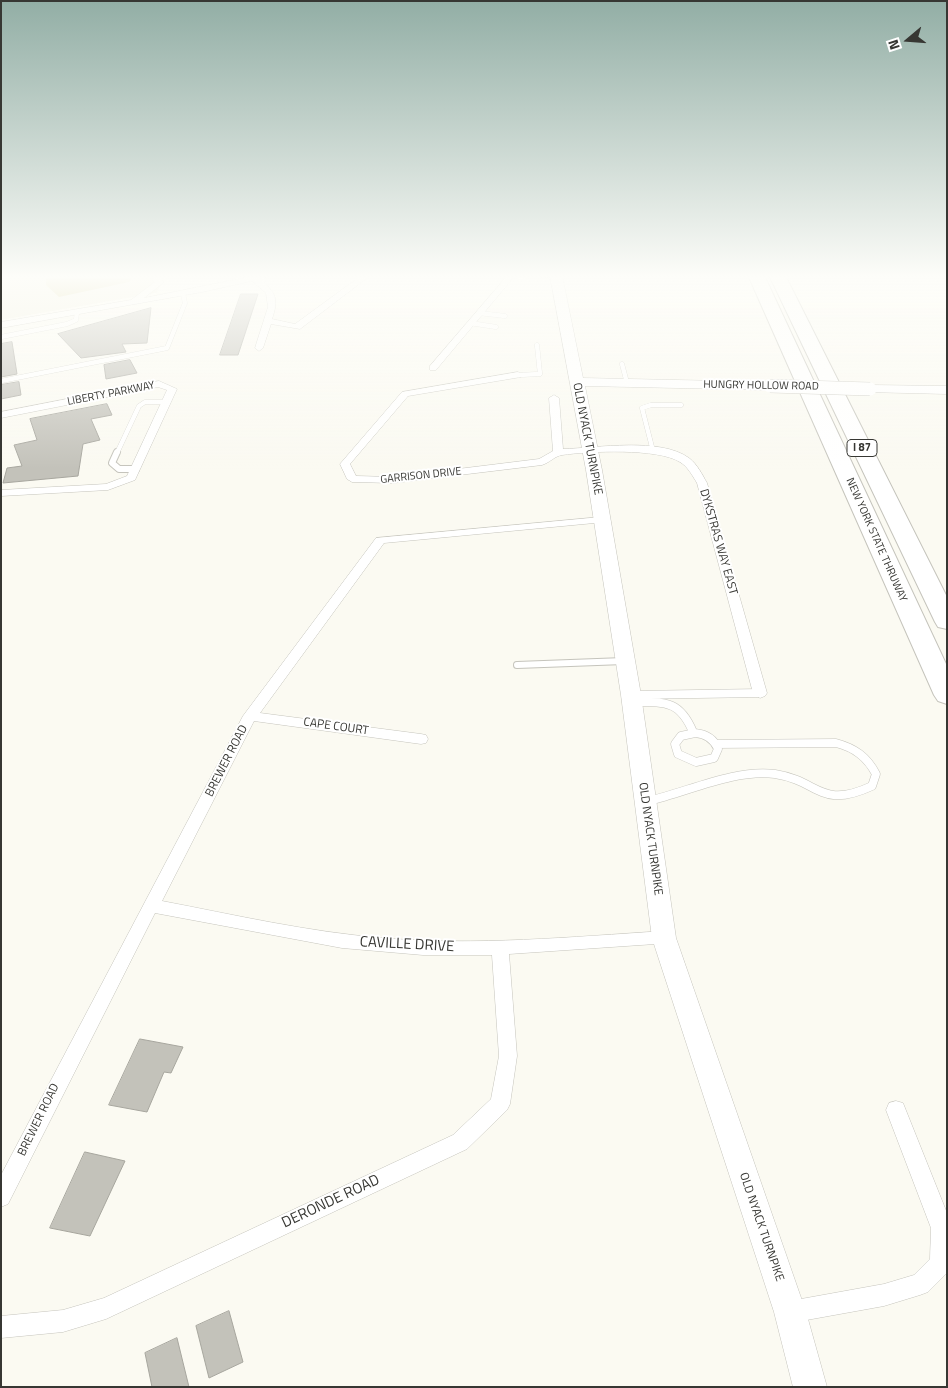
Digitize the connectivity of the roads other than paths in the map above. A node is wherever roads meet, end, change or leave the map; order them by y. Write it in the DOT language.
graph roads {
  1 [pos="170,340"];
  2 [pos="262,340"];
  3 [pos="456,340"];
  4 [pos="568,340"];
  5 [pos="785,340"];
  6 [pos="809,340"];
  7 [pos="537,345"];
  8 [pos="259,348"];
  9 [pos="622,364"];
  10 [pos="433,368"];
  11 [pos="518,375"];
  12 [pos="1,381"];
  13 [pos="576,382"];
  14 [pos="627,383"];
  15 [pos="947,390"];
  16 [pos="554,398"];
  17 [pos="166,402"];
  18 [pos="681,405"];
  19 [pos="1,415"];
  20 [pos="653,451"];
  21 [pos="558,452"];
  22 [pos="590,452"];
  23 [pos="136,469"];
  24 [pos="1,493"];
  25 [pos="601,520"];
  26 [pos="947,622"];
  27 [pos="625,661"];
  28 [pos="517,665"];
  29 [pos="760,692"];
  30 [pos="947,695"];
  31 [pos="631,699"];
  32 [pos="250,716"];
  33 [pos="693,732"];
  34 [pos="421,739"];
  35 [pos="716,744"];
  36 [pos="645,802"];
  37 [pos="152,906"];
  38 [pos="664,938"];
  39 [pos="500,948"];
  40 [pos="896,1110"];
  41 [pos="1,1197"];
  42 [pos="790,1312"];
  43 [pos="1,1327"];
  44 [pos="810,1387"];
  1 -- 12 [label="lane"];
  2 -- 8 [label="street"];
  3 -- 10 [label="street"];
  4 -- 13 [label="street, OLD NYACK TURNPIKE"];
  5 -- 30 [label="highway, NEW YORK STATE THRUWAY / I 87"];
  6 -- 26 [label="highway, NEW YORK STATE THRUWAY / I 87"];
  7 -- 11 [label="lane"];
  9 -- 14 [label="lane"];
  11 -- 21 [label="street, GARRISON DRIVE"];
  13 -- 14 [label="street, HUNGRY HOLLOW ROAD"];
  13 -- 22 [label="street, OLD NYACK TURNPIKE"];
  14 -- 15 [label="street, HUNGRY HOLLOW ROAD, bridge"];
  16 -- 21 [label="street"];
  17 -- 19 [label="street, LIBERTY PARKWAY"];
  17 -- 23 [label="street, LIBERTY PARKWAY"];
  17 -- 23 [label="lane"];
  18 -- 20 [label="lane"];
  20 -- 22 [label="street, DYKSTRAS WAY EAST"];
  20 -- 29 [label="street, DYKSTRAS WAY EAST"];
  21 -- 22 [label="street, GARRISON DRIVE"];
  22 -- 25 [label="street, OLD NYACK TURNPIKE"];
  23 -- 24 [label="street, LIBERTY PARKWAY"];
  25 -- 27 [label="street, OLD NYACK TURNPIKE"];
  25 -- 32 [label="street, BREWER ROAD"];
  27 -- 28 [label="lane"];
  27 -- 31 [label="street, OLD NYACK TURNPIKE"];
  29 -- 31 [label="lane"];
  31 -- 33 [label="lane"];
  31 -- 36 [label="street, OLD NYACK TURNPIKE"];
  32 -- 34 [label="street, CAPE COURT"];
  32 -- 37 [label="street, BREWER ROAD"];
  33 -- 35 [label="lane"];
  33 -- 35 [label="lane"];
  35 -- 36 [label="lane"];
  36 -- 38 [label="street, OLD NYACK TURNPIKE"];
  37 -- 39 [label="street, CAVILLE DRIVE"];
  37 -- 41 [label="street, BREWER ROAD"];
  38 -- 39 [label="street, CAVILLE DRIVE"];
  38 -- 42 [label="street, OLD NYACK TURNPIKE"];
  39 -- 43 [label="street, DERONDE ROAD"];
  40 -- 42 [label="street"];
  42 -- 44 [label="street, OLD NYACK TURNPIKE"];
}
